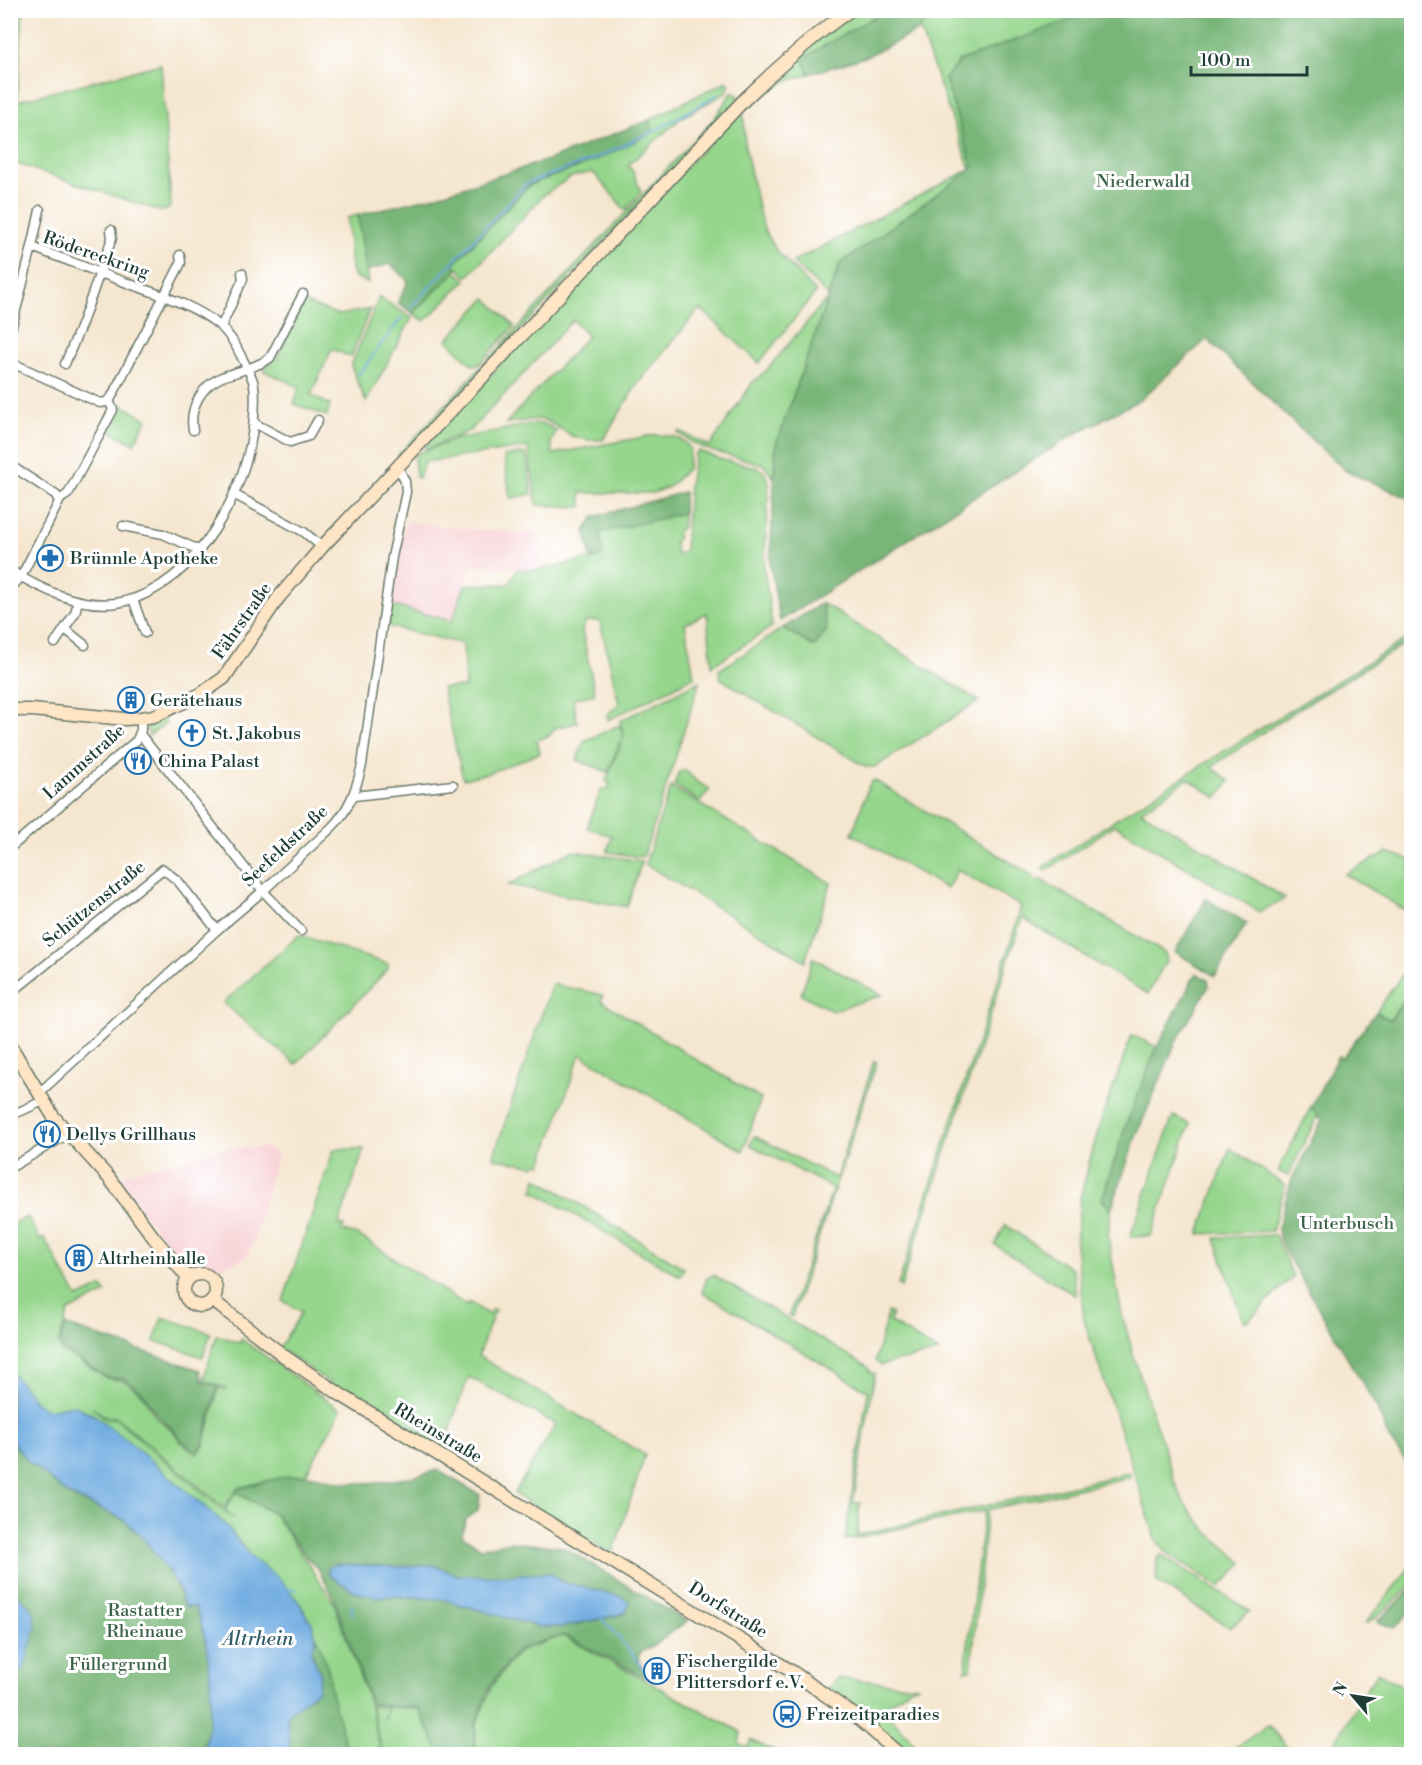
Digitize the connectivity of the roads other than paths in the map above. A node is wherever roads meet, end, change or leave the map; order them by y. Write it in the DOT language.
graph roads {
  1 [pos="850,10"];
  2 [pos="40,210"];
  3 [pos="111,230"];
  4 [pos="32,247"];
  5 [pos="180,255"];
  6 [pos="100,273"];
  7 [pos="242,273"];
  8 [pos="303,294"];
  9 [pos="164,297"];
  10 [pos="221,327"];
  11 [pos="10,334"];
  12 [pos="10,362"];
  13 [pos="65,364"];
  14 [pos="247,368"];
  15 [pos="109,400"];
  16 [pos="318,420"];
  17 [pos="254,423"];
  18 [pos="193,430"];
  19 [pos="10,465"];
  20 [pos="398,467"];
  21 [pos="234,495"];
  22 [pos="58,500"];
  23 [pos="123,526"];
  24 [pos="322,547"];
  25 [pos="198,550"];
  26 [pos="10,570"];
  27 [pos="21,577"];
  28 [pos="10,589"];
  29 [pos="133,599"];
  30 [pos="78,601"];
  31 [pos="65,629"];
  32 [pos="145,633"];
  33 [pos="55,643"];
  34 [pos="85,645"];
  35 [pos="10,710"];
  36 [pos="141,718"];
  37 [pos="140,734"];
  38 [pos="453,785"];
  39 [pos="354,796"];
  40 [pos="10,848"];
  41 [pos="263,891"];
  42 [pos="217,930"];
  43 [pos="301,931"];
  44 [pos="10,994"];
  45 [pos="10,1045"];
  46 [pos="41,1098"];
  47 [pos="10,1116"];
  48 [pos="68,1134"];
  49 [pos="10,1168"];
  50 [pos="184,1274"];
  51 [pos="213,1300"];
  52 [pos="652,1584"];
  53 [pos="899,1755"];
  1 -- 20 [label="main road, Fährstraße"];
  2 -- 4 [label="street"];
  3 -- 6 [label="street"];
  4 -- 6 [label="street, Rödereckring"];
  4 -- 11 [label="street, Rödereckring"];
  5 -- 9 [label="street"];
  6 -- 9 [label="street, Rödereckring"];
  6 -- 13 [label="street"];
  7 -- 10 [label="street"];
  8 -- 14 [label="street"];
  9 -- 10 [label="street, Rödereckring"];
  9 -- 15 [label="street, Rödereckring"];
  10 -- 14 [label="street, Rödereckring"];
  12 -- 15 [label="street"];
  14 -- 17 [label="street, Rödereckring"];
  14 -- 18 [label="street"];
  15 -- 22 [label="street, Rödereckring"];
  16 -- 17 [label="street"];
  17 -- 21 [label="street, Rödereckring"];
  19 -- 22 [label="street"];
  20 -- 24 [label="main road, Fährstraße"];
  20 -- 39 [label="street, Seefeldstraße"];
  21 -- 24 [label="street"];
  21 -- 25 [label="street, Rödereckring"];
  22 -- 27 [label="street, Rödereckring"];
  23 -- 25 [label="street"];
  24 -- 36 [label="main road, Fährstraße"];
  25 -- 29 [label="street, Rödereckring"];
  26 -- 27 [label="street, Rödereckring"];
  27 -- 28 [label="street"];
  27 -- 30 [label="street, Rödereckring"];
  29 -- 30 [label="street, Rödereckring"];
  29 -- 32 [label="street"];
  30 -- 31 [label="street"];
  31 -- 33 [label="street"];
  31 -- 34 [label="street"];
  35 -- 36 [label="main road, Fährstraße"];
  36 -- 37 [label="street, Lammstraße"];
  37 -- 40 [label="street, Lammstraße"];
  37 -- 41 [label="street"];
  38 -- 39 [label="street"];
  39 -- 41 [label="street, Seefeldstraße"];
  41 -- 42 [label="street, Seefeldstraße"];
  41 -- 43 [label="street"];
  42 -- 44 [label="street, Schützenstraße"];
  42 -- 46 [label="street, Seefeldstraße"];
  45 -- 46 [label="main road"];
  46 -- 47 [label="street, Seefeldstraße"];
  46 -- 48 [label="main road"];
  48 -- 49 [label="street"];
  48 -- 50 [label="main road"];
  50 -- 51 [label="main road"];
  50 -- 51 [label="main road"];
  51 -- 52 [label="main road, Rheinstraße"];
  52 -- 53 [label="main road, Dorfstraße"];
}
